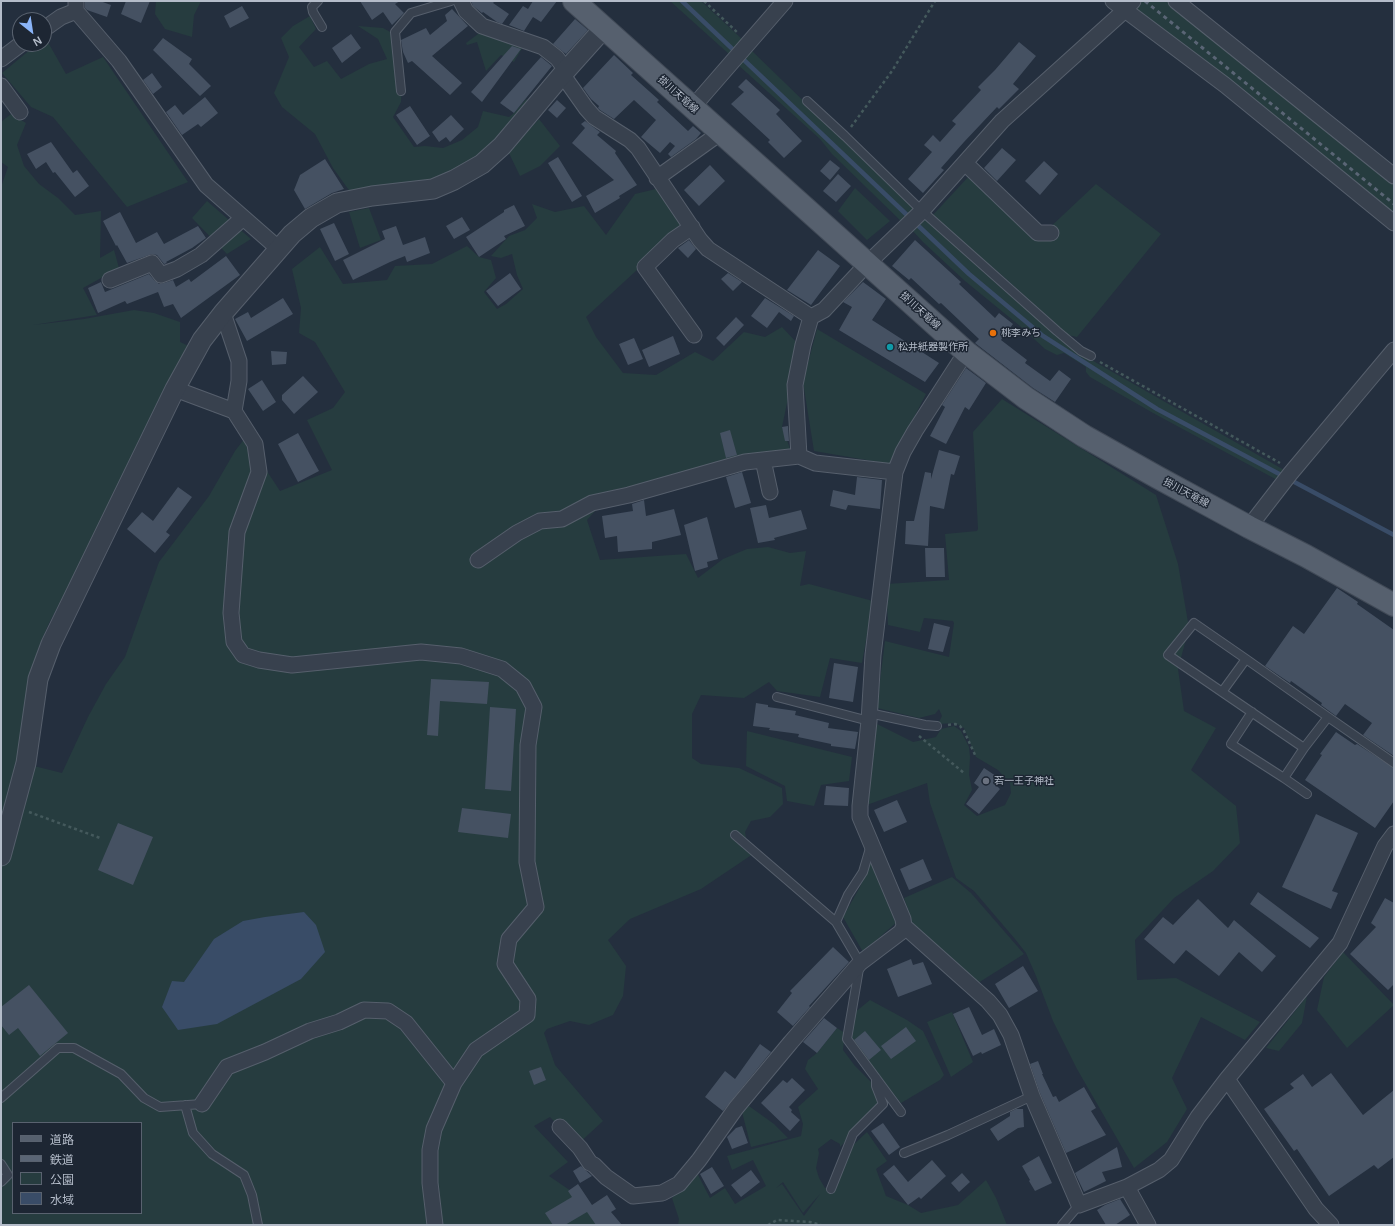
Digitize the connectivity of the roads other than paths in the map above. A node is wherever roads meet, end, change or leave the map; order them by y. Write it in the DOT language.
graph roads {
  1 [pos="318,1"];
  2 [pos="451,1"];
  3 [pos="461,1"];
  4 [pos="574,1"];
  5 [pos="785,1"];
  6 [pos="1113,1"];
  7 [pos="1176,1"];
  8 [pos="76,6"];
  9 [pos="1129,6"];
  10 [pos="52,23"];
  11 [pos="322,27"];
  12 [pos="604,28"];
  13 [pos="564,72"];
  14 [pos="1,86"];
  15 [pos="401,91"];
  16 [pos="807,101"];
  17 [pos="692,108"];
  18 [pos="20,112"];
  19 [pos="720,133"];
  20 [pos="965,163"];
  21 [pos="1394,176"];
  22 [pos="657,178"];
  23 [pos="920,213"];
  24 [pos="243,218"];
  25 [pos="1394,224"];
  26 [pos="692,227"];
  27 [pos="1050,233"];
  28 [pos="279,249"];
  29 [pos="867,264"];
  30 [pos="110,280"];
  31 [pos="223,313"];
  32 [pos="811,317"];
  33 [pos="694,335"];
  34 [pos="1394,350"];
  35 [pos="966,352"];
  36 [pos="1091,356"];
  37 [pos="175,389"];
  38 [pos="234,411"];
  39 [pos="799,456"];
  40 [pos="763,460"];
  41 [pos="894,472"];
  42 [pos="770,492"];
  43 [pos="1249,527"];
  44 [pos="478,560"];
  45 [pos="1394,604"];
  46 [pos="1246,659"];
  47 [pos="1222,692"];
  48 [pos="777,697"];
  49 [pos="1252,712"];
  50 [pos="869,717"];
  51 [pos="1328,717"];
  52 [pos="937,726"];
  53 [pos="1304,748"];
  54 [pos="1394,763"];
  55 [pos="1284,778"];
  56 [pos="1307,794"];
  57 [pos="1394,834"];
  58 [pos="735,835"];
  59 [pos="872,844"];
  60 [pos="1,856"];
  61 [pos="836,922"];
  62 [pos="904,926"];
  63 [pos="860,963"];
  64 [pos="876,1078"];
  65 [pos="1227,1079"];
  66 [pos="454,1083"];
  67 [pos="1032,1096"];
  68 [pos="1,1098"];
  69 [pos="202,1104"];
  70 [pos="185,1105"];
  71 [pos="901,1112"];
  72 [pos="560,1127"];
  73 [pos="904,1153"];
  74 [pos="1,1164"];
  75 [pos="1,1182"];
  76 [pos="1127,1187"];
  77 [pos="831,1189"];
  78 [pos="1079,1205"];
  79 [pos="258,1225"];
  80 [pos="435,1225"];
  81 [pos="1062,1225"];
  82 [pos="1148,1225"];
  83 [pos="1331,1225"];
  1 -- 11 [label="lane"];
  2 -- 15 [label="lane"];
  3 -- 13 [label="street"];
  4 -- 12 [label="main road, 掛川天竜線"];
  5 -- 17 [label="street"];
  6 -- 9 [label="street"];
  7 -- 21 [label="street"];
  8 -- 10 [label="street"];
  8 -- 24 [label="street"];
  9 -- 20 [label="street"];
  9 -- 25 [label="street"];
  12 -- 13 [label="street"];
  12 -- 17 [label="main road, 掛川天竜線"];
  13 -- 22 [label="street"];
  13 -- 28 [label="street"];
  14 -- 18 [label="street"];
  16 -- 23 [label="lane"];
  17 -- 19 [label="main road, 掛川天竜線"];
  19 -- 22 [label="street"];
  19 -- 29 [label="main road, 掛川天竜線"];
  20 -- 23 [label="street"];
  20 -- 27 [label="street"];
  22 -- 26 [label="street"];
  23 -- 29 [label="street"];
  23 -- 36 [label="lane"];
  24 -- 28 [label="street"];
  24 -- 30 [label="street"];
  26 -- 32 [label="street"];
  26 -- 33 [label="street"];
  28 -- 31 [label="street"];
  29 -- 32 [label="street"];
  29 -- 35 [label="main road, 掛川天竜線"];
  31 -- 37 [label="street"];
  31 -- 38 [label="street"];
  32 -- 39 [label="street"];
  34 -- 43 [label="street"];
  35 -- 41 [label="street"];
  35 -- 43 [label="main road, 掛川天竜線"];
  37 -- 38 [label="street"];
  37 -- 60 [label="street"];
  38 -- 66 [label="street"];
  39 -- 40 [label="street"];
  39 -- 41 [label="street"];
  40 -- 42 [label="street"];
  40 -- 44 [label="street"];
  41 -- 50 [label="street"];
  43 -- 45 [label="main road, 掛川天竜線"];
  46 -- 47 [label="lane"];
  46 -- 47 [label="lane"];
  46 -- 51 [label="lane"];
  47 -- 49 [label="lane"];
  48 -- 50 [label="lane"];
  49 -- 53 [label="lane"];
  49 -- 55 [label="lane"];
  50 -- 52 [label="lane"];
  50 -- 59 [label="street"];
  51 -- 53 [label="lane"];
  51 -- 54 [label="lane"];
  53 -- 55 [label="lane"];
  55 -- 56 [label="lane"];
  57 -- 65 [label="street"];
  58 -- 61 [label="lane"];
  59 -- 61 [label="lane"];
  59 -- 62 [label="street"];
  61 -- 63 [label="lane"];
  62 -- 63 [label="street"];
  62 -- 67 [label="street"];
  63 -- 64 [label="lane"];
  63 -- 72 [label="street"];
  64 -- 71 [label="lane"];
  64 -- 77 [label="lane"];
  65 -- 76 [label="street"];
  65 -- 83 [label="street"];
  66 -- 69 [label="street"];
  66 -- 80 [label="street"];
  67 -- 73 [label="lane"];
  67 -- 78 [label="street"];
  68 -- 70 [label="lane"];
  69 -- 70 [label="lane"];
  70 -- 79 [label="lane"];
  74 -- 75 [label="lane"];
  76 -- 78 [label="street"];
  76 -- 82 [label="street"];
  78 -- 81 [label="lane"];
}
